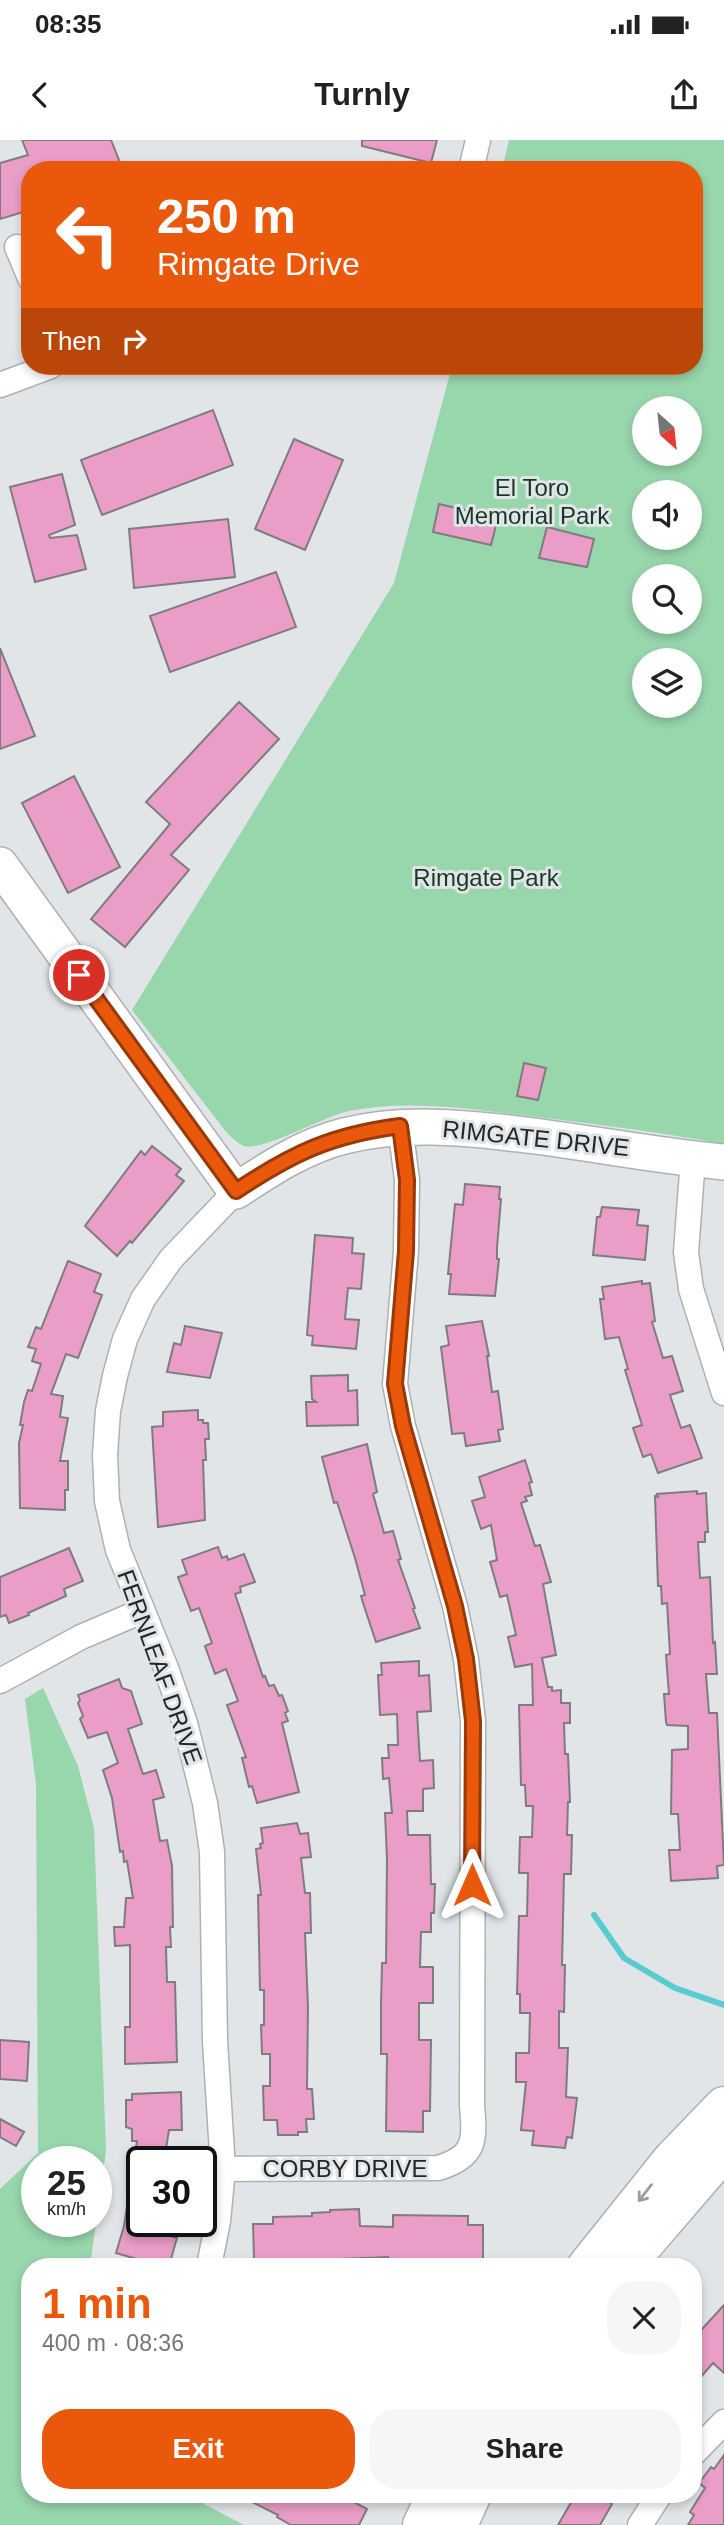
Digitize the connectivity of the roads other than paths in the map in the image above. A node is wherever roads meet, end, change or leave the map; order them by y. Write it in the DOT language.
graph roads {
  1 [pos="478,140"];
  2 [pos="473,161"];
  3 [pos="17,247"];
  4 [pos="21,257"];
  5 [pos="28,375"];
  6 [pos="0,386"];
  7 [pos="0,865"];
  8 [pos="400,1126"];
  9 [pos="708,1160"];
  10 [pos="236,1191"];
  11 [pos="724,1393"];
  12 [pos="142,1611"];
  13 [pos="0,1681"];
  14 [pos="724,2106"];
  15 [pos="724,2131"];
  16 [pos="724,2151"];
  17 [pos="671,2161"];
  18 [pos="223,2169"];
  19 [pos="211,2258"];
  20 [pos="593,2258"];
  21 [pos="632,2258"];
  22 [pos="724,2422"];
  23 [pos="702,2445"];
  24 [pos="654,2503"];
  25 [pos="640,2525"];
  1 -- 2 [label="street"];
  3 -- 4 [label="street"];
  5 -- 6 [label="street"];
  7 -- 10 [label="street"];
  8 -- 9 [label="street, RIMGATE DRIVE"];
  8 -- 10 [label="street, RIMGATE DRIVE"];
  8 -- 18 [label="street, CORBY DRIVE"];
  9 -- 11 [label="street"];
  10 -- 12 [label="street, FERNLEAF DRIVE"];
  12 -- 13 [label="street"];
  12 -- 18 [label="street, FERNLEAF DRIVE"];
  14 -- 17 [label="main road"];
  15 -- 17 [label="street"];
  16 -- 21 [label="main road"];
  17 -- 20 [label="main road, one-way"];
  18 -- 19 [label="street, FERNLEAF DRIVE"];
  22 -- 23 [label="street"];
  24 -- 25 [label="street"];
}
